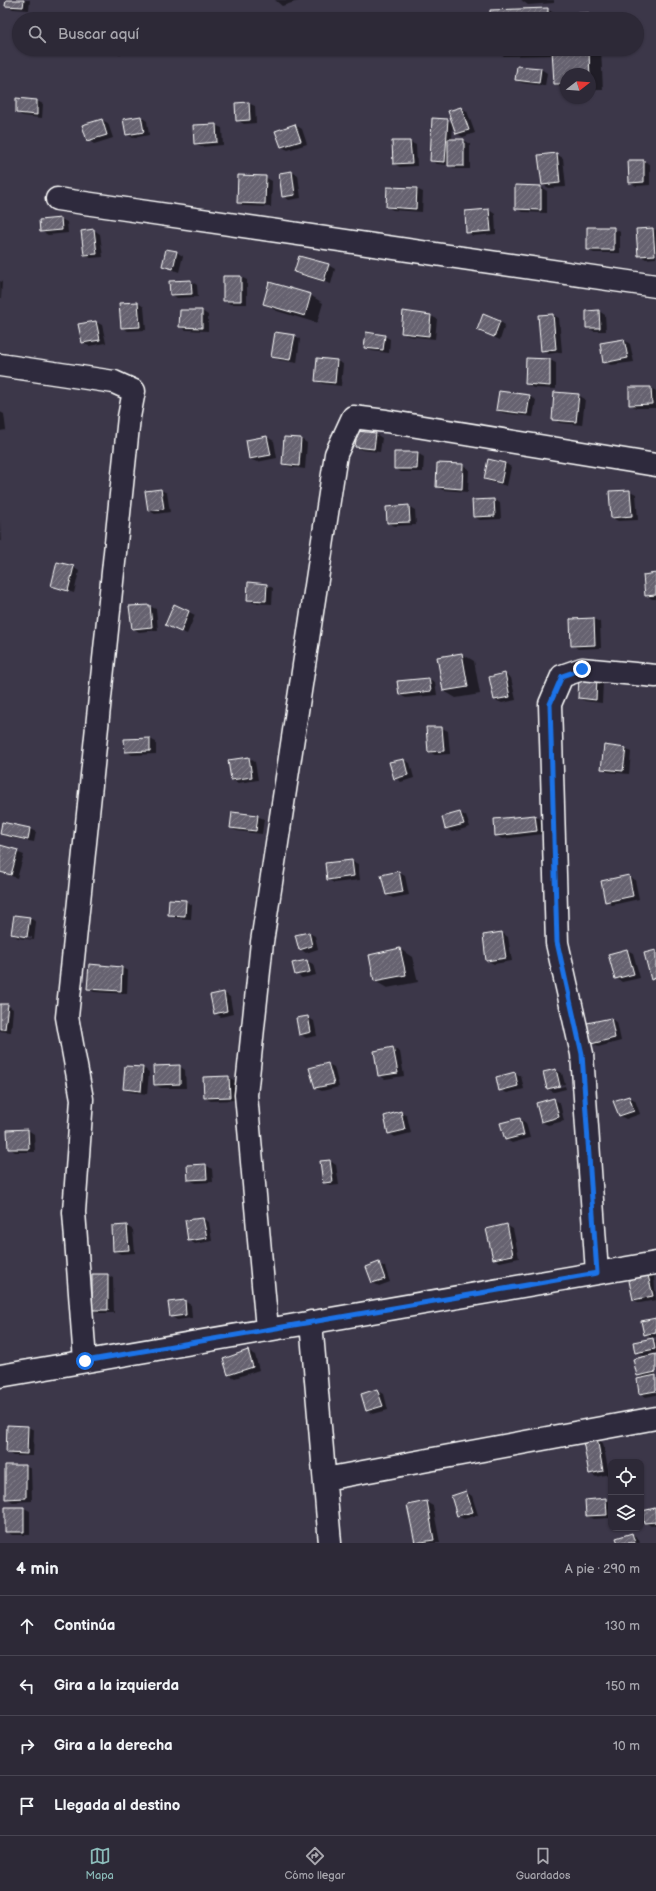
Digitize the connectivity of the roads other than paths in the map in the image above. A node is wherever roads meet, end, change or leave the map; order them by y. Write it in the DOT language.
graph roads {
  1 [pos="57,199"];
  2 [pos="656,286"];
  3 [pos="0,364"];
  4 [pos="656,464"];
  5 [pos="656,676"];
  6 [pos="656,1263"];
  7 [pos="597,1273"];
  8 [pos="311,1322"];
  9 [pos="267,1329"];
  10 [pos="85,1361"];
  11 [pos="0,1376"];
  12 [pos="656,1418"];
  13 [pos="324,1479"];
  14 [pos="330,1543"];
  1 -- 2 [label="street"];
  3 -- 10 [label="street"];
  4 -- 9 [label="street"];
  5 -- 7 [label="street"];
  6 -- 7 [label="street"];
  7 -- 8 [label="street"];
  8 -- 9 [label="street"];
  8 -- 13 [label="street"];
  9 -- 10 [label="street"];
  10 -- 11 [label="street"];
  12 -- 13 [label="street"];
  13 -- 14 [label="street"];
}
